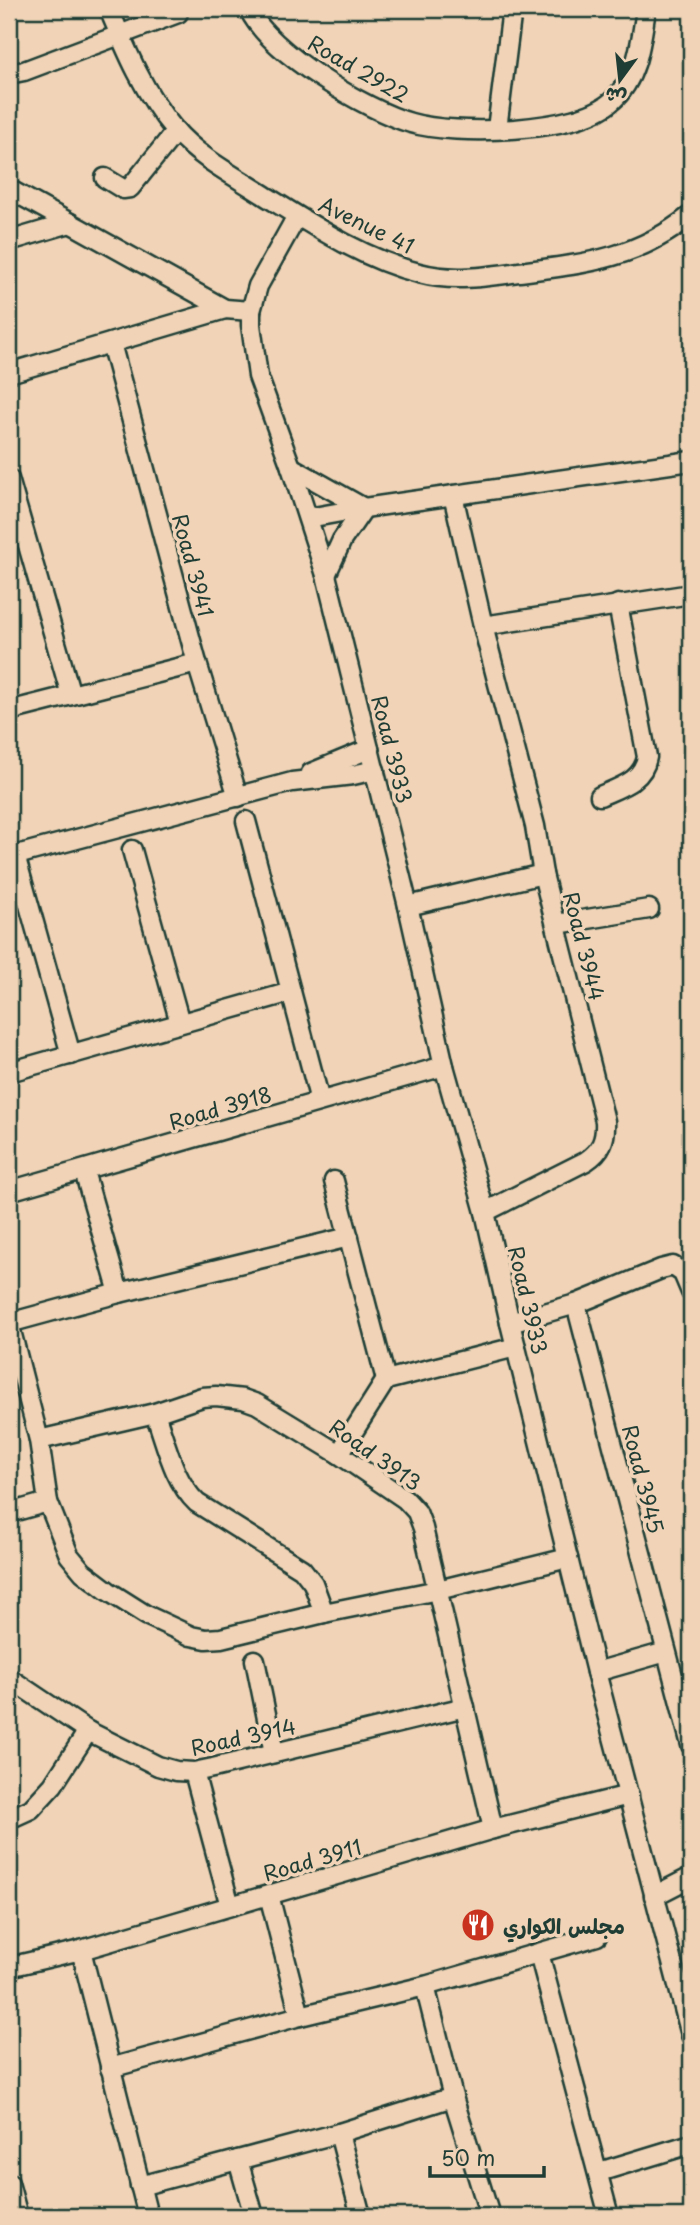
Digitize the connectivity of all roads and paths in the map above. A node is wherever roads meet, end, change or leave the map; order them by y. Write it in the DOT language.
graph roads {
  1 [pos="109,9"];
  2 [pos="249,9"];
  3 [pos="512,9"];
  4 [pos="646,9"];
  5 [pos="178,13"];
  6 [pos="120,34"];
  7 [pos="9,74"];
  8 [pos="497,128"];
  9 [pos="176,131"];
  10 [pos="105,178"];
  11 [pos="9,189"];
  12 [pos="691,215"];
  13 [pos="297,216"];
  14 [pos="70,223"];
  15 [pos="9,241"];
  16 [pos="225,309"];
  17 [pos="251,311"];
  18 [pos="111,343"];
  19 [pos="9,373"];
  20 [pos="691,461"];
  21 [pos="292,467"];
  22 [pos="9,480"];
  23 [pos="453,495"];
  24 [pos="364,508"];
  25 [pos="309,518"];
  26 [pos="326,575"];
  27 [pos="691,594"];
  28 [pos="618,604"];
  29 [pos="483,626"];
  30 [pos="197,663"];
  31 [pos="71,695"];
  32 [pos="9,711"];
  33 [pos="369,749"];
  34 [pos="375,770"];
  35 [pos="292,782"];
  36 [pos="600,796"];
  37 [pos="238,797"];
  38 [pos="246,821"];
  39 [pos="132,850"];
  40 [pos="12,856"];
  41 [pos="544,874"];
  42 [pos="408,906"];
  43 [pos="649,909"];
  44 [pos="557,923"];
  45 [pos="291,992"];
  46 [pos="180,1023"];
  47 [pos="71,1055"];
  48 [pos="444,1066"];
  49 [pos="9,1072"];
  50 [pos="320,1101"];
  51 [pos="84,1171"];
  52 [pos="334,1181"];
  53 [pos="9,1191"];
  54 [pos="485,1212"];
  55 [pos="349,1237"];
  56 [pos="691,1292"];
  57 [pos="119,1293"];
  58 [pos="576,1304"];
  59 [pos="9,1323"];
  60 [pos="510,1323"];
  61 [pos="516,1347"];
  62 [pos="386,1380"];
  63 [pos="155,1413"];
  64 [pos="38,1440"];
  65 [pos="339,1454"];
  66 [pos="48,1502"];
  67 [pos="9,1513"];
  68 [pos="568,1558"];
  69 [pos="438,1590"];
  70 [pos="324,1613"];
  71 [pos="666,1652"];
  72 [pos="255,1660"];
  73 [pos="596,1672"];
  74 [pos="9,1678"];
  75 [pos="465,1707"];
  76 [pos="88,1731"];
  77 [pos="691,1745"];
  78 [pos="274,1753"];
  79 [pos="194,1772"];
  80 [pos="629,1795"];
  81 [pos="9,1819"];
  82 [pos="493,1829"];
  83 [pos="691,1877"];
  84 [pos="269,1895"];
  85 [pos="654,1896"];
  86 [pos="230,1906"];
  87 [pos="597,1936"];
  88 [pos="80,1950"];
  89 [pos="539,1953"];
  90 [pos="9,1967"];
  91 [pos="425,1986"];
  92 [pos="300,2016"];
  93 [pos="691,2035"];
  94 [pos="110,2068"];
  95 [pos="453,2096"];
  96 [pos="339,2133"];
  97 [pos="691,2144"];
  98 [pos="238,2160"];
  99 [pos="599,2172"];
  100 [pos="9,2183"];
  101 [pos="140,2186"];
  102 [pos="18,2216"];
  103 [pos="148,2216"];
  104 [pos="254,2216"];
  105 [pos="361,2216"];
  106 [pos="489,2216"];
  107 [pos="610,2216"];
  1 -- 6 [label="street, Avenue 41"];
  2 -- 8 [label="street, Road 2922"];
  3 -- 8 [label="street"];
  4 -- 8 [label="street, Road 2922"];
  5 -- 6 [label="street"];
  6 -- 7 [label="street"];
  6 -- 9 [label="street, Avenue 41"];
  9 -- 10 [label="street"];
  9 -- 13 [label="street, Avenue 41"];
  11 -- 14 [label="street"];
  12 -- 13 [label="street, Avenue 41"];
  13 -- 17 [label="street, Road 3933"];
  14 -- 15 [label="street"];
  14 -- 16 [label="street"];
  16 -- 17 [label="street"];
  16 -- 18 [label="street"];
  17 -- 21 [label="street, Road 3933"];
  18 -- 19 [label="street"];
  18 -- 30 [label="street, Road 3941"];
  20 -- 23 [label="street"];
  21 -- 24 [label="street"];
  21 -- 25 [label="street, Road 3933"];
  22 -- 31 [label="street"];
  23 -- 24 [label="street"];
  23 -- 29 [label="street, Road 3944"];
  24 -- 25 [label="street"];
  24 -- 26 [label="street"];
  25 -- 26 [label="street, Road 3933"];
  26 -- 33 [label="street, Road 3933"];
  27 -- 28 [label="street"];
  28 -- 29 [label="street"];
  28 -- 36 [label="street"];
  29 -- 41 [label="street, Road 3944"];
  30 -- 31 [label="street"];
  30 -- 37 [label="street, Road 3941"];
  31 -- 32 [label="street"];
  33 -- 34 [label="street, Road 3933"];
  33 -- 35 [label="street"];
  34 -- 35 [label="street"];
  34 -- 42 [label="street, Road 3933"];
  35 -- 37 [label="street"];
  37 -- 40 [label="street"];
  38 -- 45 [label="street"];
  39 -- 46 [label="street"];
  40 -- 47 [label="street"];
  41 -- 42 [label="street"];
  41 -- 44 [label="street, Road 3944"];
  42 -- 48 [label="street, Road 3933"];
  43 -- 44 [label="street"];
  44 -- 54 [label="street, Road 3944"];
  45 -- 46 [label="street"];
  45 -- 50 [label="street"];
  46 -- 47 [label="street"];
  47 -- 49 [label="street"];
  48 -- 50 [label="street, Road 3918"];
  48 -- 54 [label="street, Road 3933"];
  50 -- 51 [label="street, Road 3918"];
  51 -- 53 [label="street, Road 3918"];
  51 -- 57 [label="street"];
  52 -- 55 [label="street"];
  54 -- 60 [label="street, Road 3933"];
  55 -- 57 [label="street"];
  55 -- 62 [label="street"];
  56 -- 58 [label="street"];
  57 -- 59 [label="street"];
  58 -- 60 [label="street"];
  58 -- 71 [label="street, Road 3945"];
  59 -- 64 [label="street"];
  60 -- 61 [label="street, Road 3933"];
  61 -- 62 [label="street"];
  61 -- 68 [label="street, Road 3933"];
  62 -- 65 [label="street"];
  63 -- 64 [label="street, Road 3913"];
  63 -- 65 [label="street, Road 3913"];
  63 -- 70 [label="street"];
  64 -- 66 [label="street"];
  65 -- 69 [label="street, Road 3913"];
  66 -- 67 [label="street"];
  66 -- 70 [label="street"];
  68 -- 69 [label="street"];
  68 -- 73 [label="street, Road 3933"];
  69 -- 70 [label="street"];
  69 -- 75 [label="street, Road 3913"];
  71 -- 73 [label="street"];
  71 -- 77 [label="street, Road 3945"];
  72 -- 78 [label="street"];
  73 -- 80 [label="street, Road 3933"];
  74 -- 76 [label="street, Road 3914"];
  75 -- 78 [label="street, Road 3914"];
  75 -- 82 [label="street, Road 3913"];
  76 -- 79 [label="street, Road 3914"];
  76 -- 81 [label="street"];
  78 -- 79 [label="street, Road 3914"];
  79 -- 86 [label="street"];
  80 -- 82 [label="street, Road 3911"];
  80 -- 85 [label="street, Road 3933"];
  82 -- 84 [label="street, Road 3911"];
  83 -- 85 [label="street"];
  84 -- 86 [label="street, Road 3911"];
  84 -- 92 [label="street"];
  85 -- 93 [label="street, Road 3933"];
  86 -- 88 [label="street, Road 3911"];
  87 -- 89 [label="street"];
  88 -- 90 [label="street, Road 3911"];
  88 -- 94 [label="street"];
  89 -- 91 [label="street"];
  89 -- 99 [label="street"];
  91 -- 92 [label="street"];
  91 -- 95 [label="street"];
  92 -- 94 [label="street"];
  94 -- 101 [label="street"];
  95 -- 96 [label="street"];
  95 -- 106 [label="street"];
  96 -- 98 [label="street"];
  96 -- 105 [label="street"];
  97 -- 99 [label="street"];
  98 -- 101 [label="street"];
  98 -- 104 [label="street"];
  99 -- 107 [label="street"];
  100 -- 102 [label="street"];
  101 -- 103 [label="street"];
}
